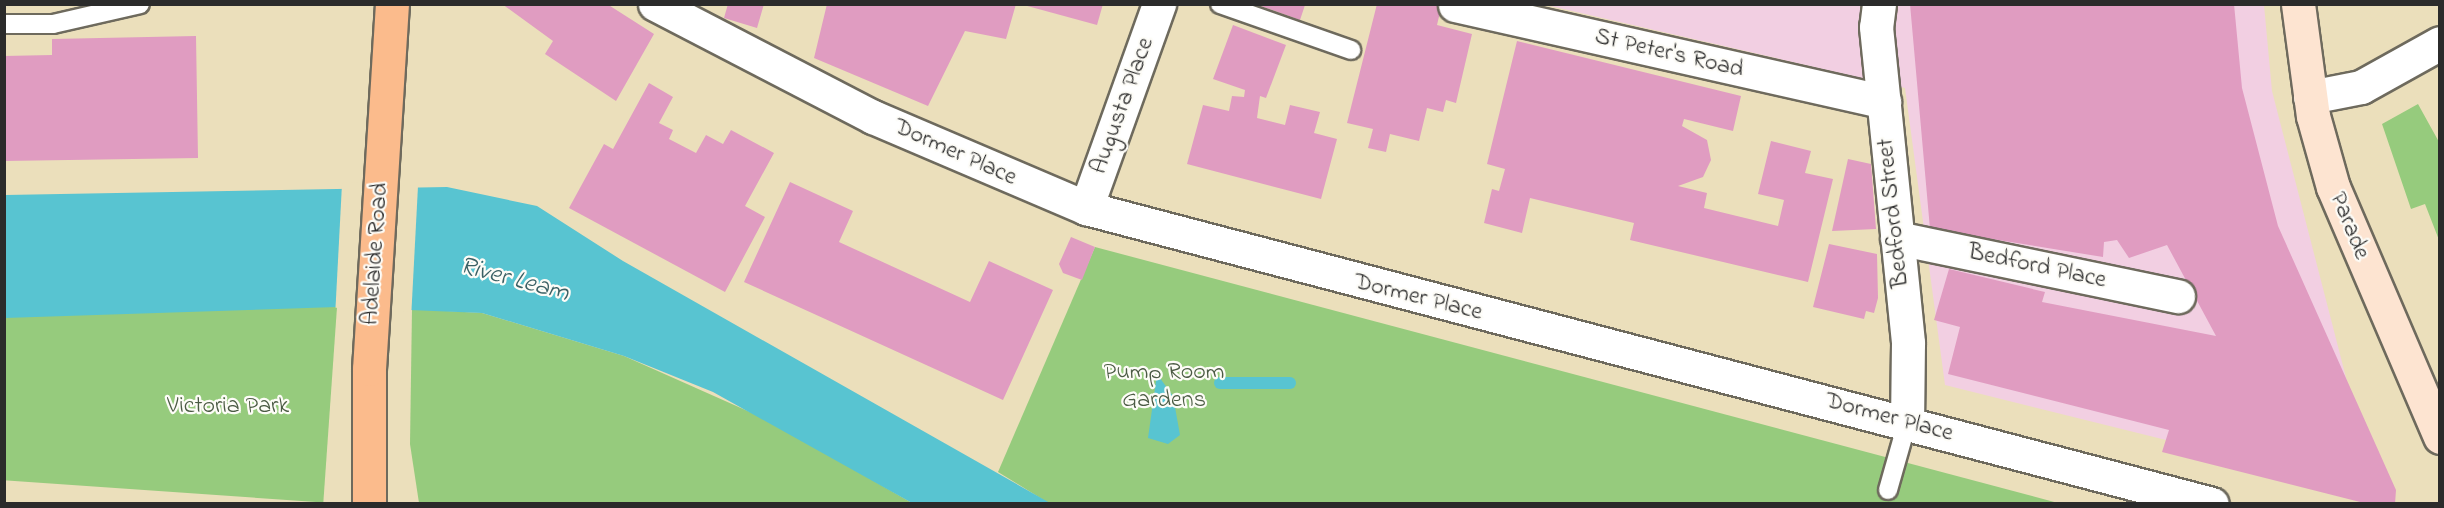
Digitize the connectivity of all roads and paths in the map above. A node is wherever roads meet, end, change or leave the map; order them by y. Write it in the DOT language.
graph roads {
  1 [pos="140,4"];
  2 [pos="392,4"];
  3 [pos="656,4"];
  4 [pos="1160,4"];
  5 [pos="1220,4"];
  6 [pos="1879,4"];
  7 [pos="2298,4"];
  8 [pos="1455,5"];
  9 [pos="4,24"];
  10 [pos="2439,46"];
  11 [pos="1351,50"];
  12 [pos="2310,98"];
  13 [pos="1884,102"];
  14 [pos="1086,208"];
  15 [pos="1897,238"];
  16 [pos="2178,296"];
  17 [pos="1907,423"];
  18 [pos="2439,437"];
  19 [pos="1888,490"];
  20 [pos="369,504"];
  21 [pos="2212,504"];
  1 -- 9 [label="lane"];
  2 -- 20 [label="highway, Adelaide Road"];
  3 -- 14 [label="street, Dormer Place"];
  4 -- 14 [label="street, Augusta Place"];
  5 -- 11 [label="lane"];
  6 -- 13 [label="street, Bedford Street"];
  7 -- 12 [label="main road, Parade"];
  8 -- 13 [label="street, St Peter's Road"];
  10 -- 12 [label="street"];
  12 -- 18 [label="main road, Parade"];
  13 -- 15 [label="street, Bedford Street"];
  14 -- 17 [label="street, Dormer Place"];
  15 -- 16 [label="street, Bedford Place"];
  15 -- 17 [label="street, Bedford Street"];
  17 -- 19 [label="lane"];
  17 -- 21 [label="street, Dormer Place"];
}
